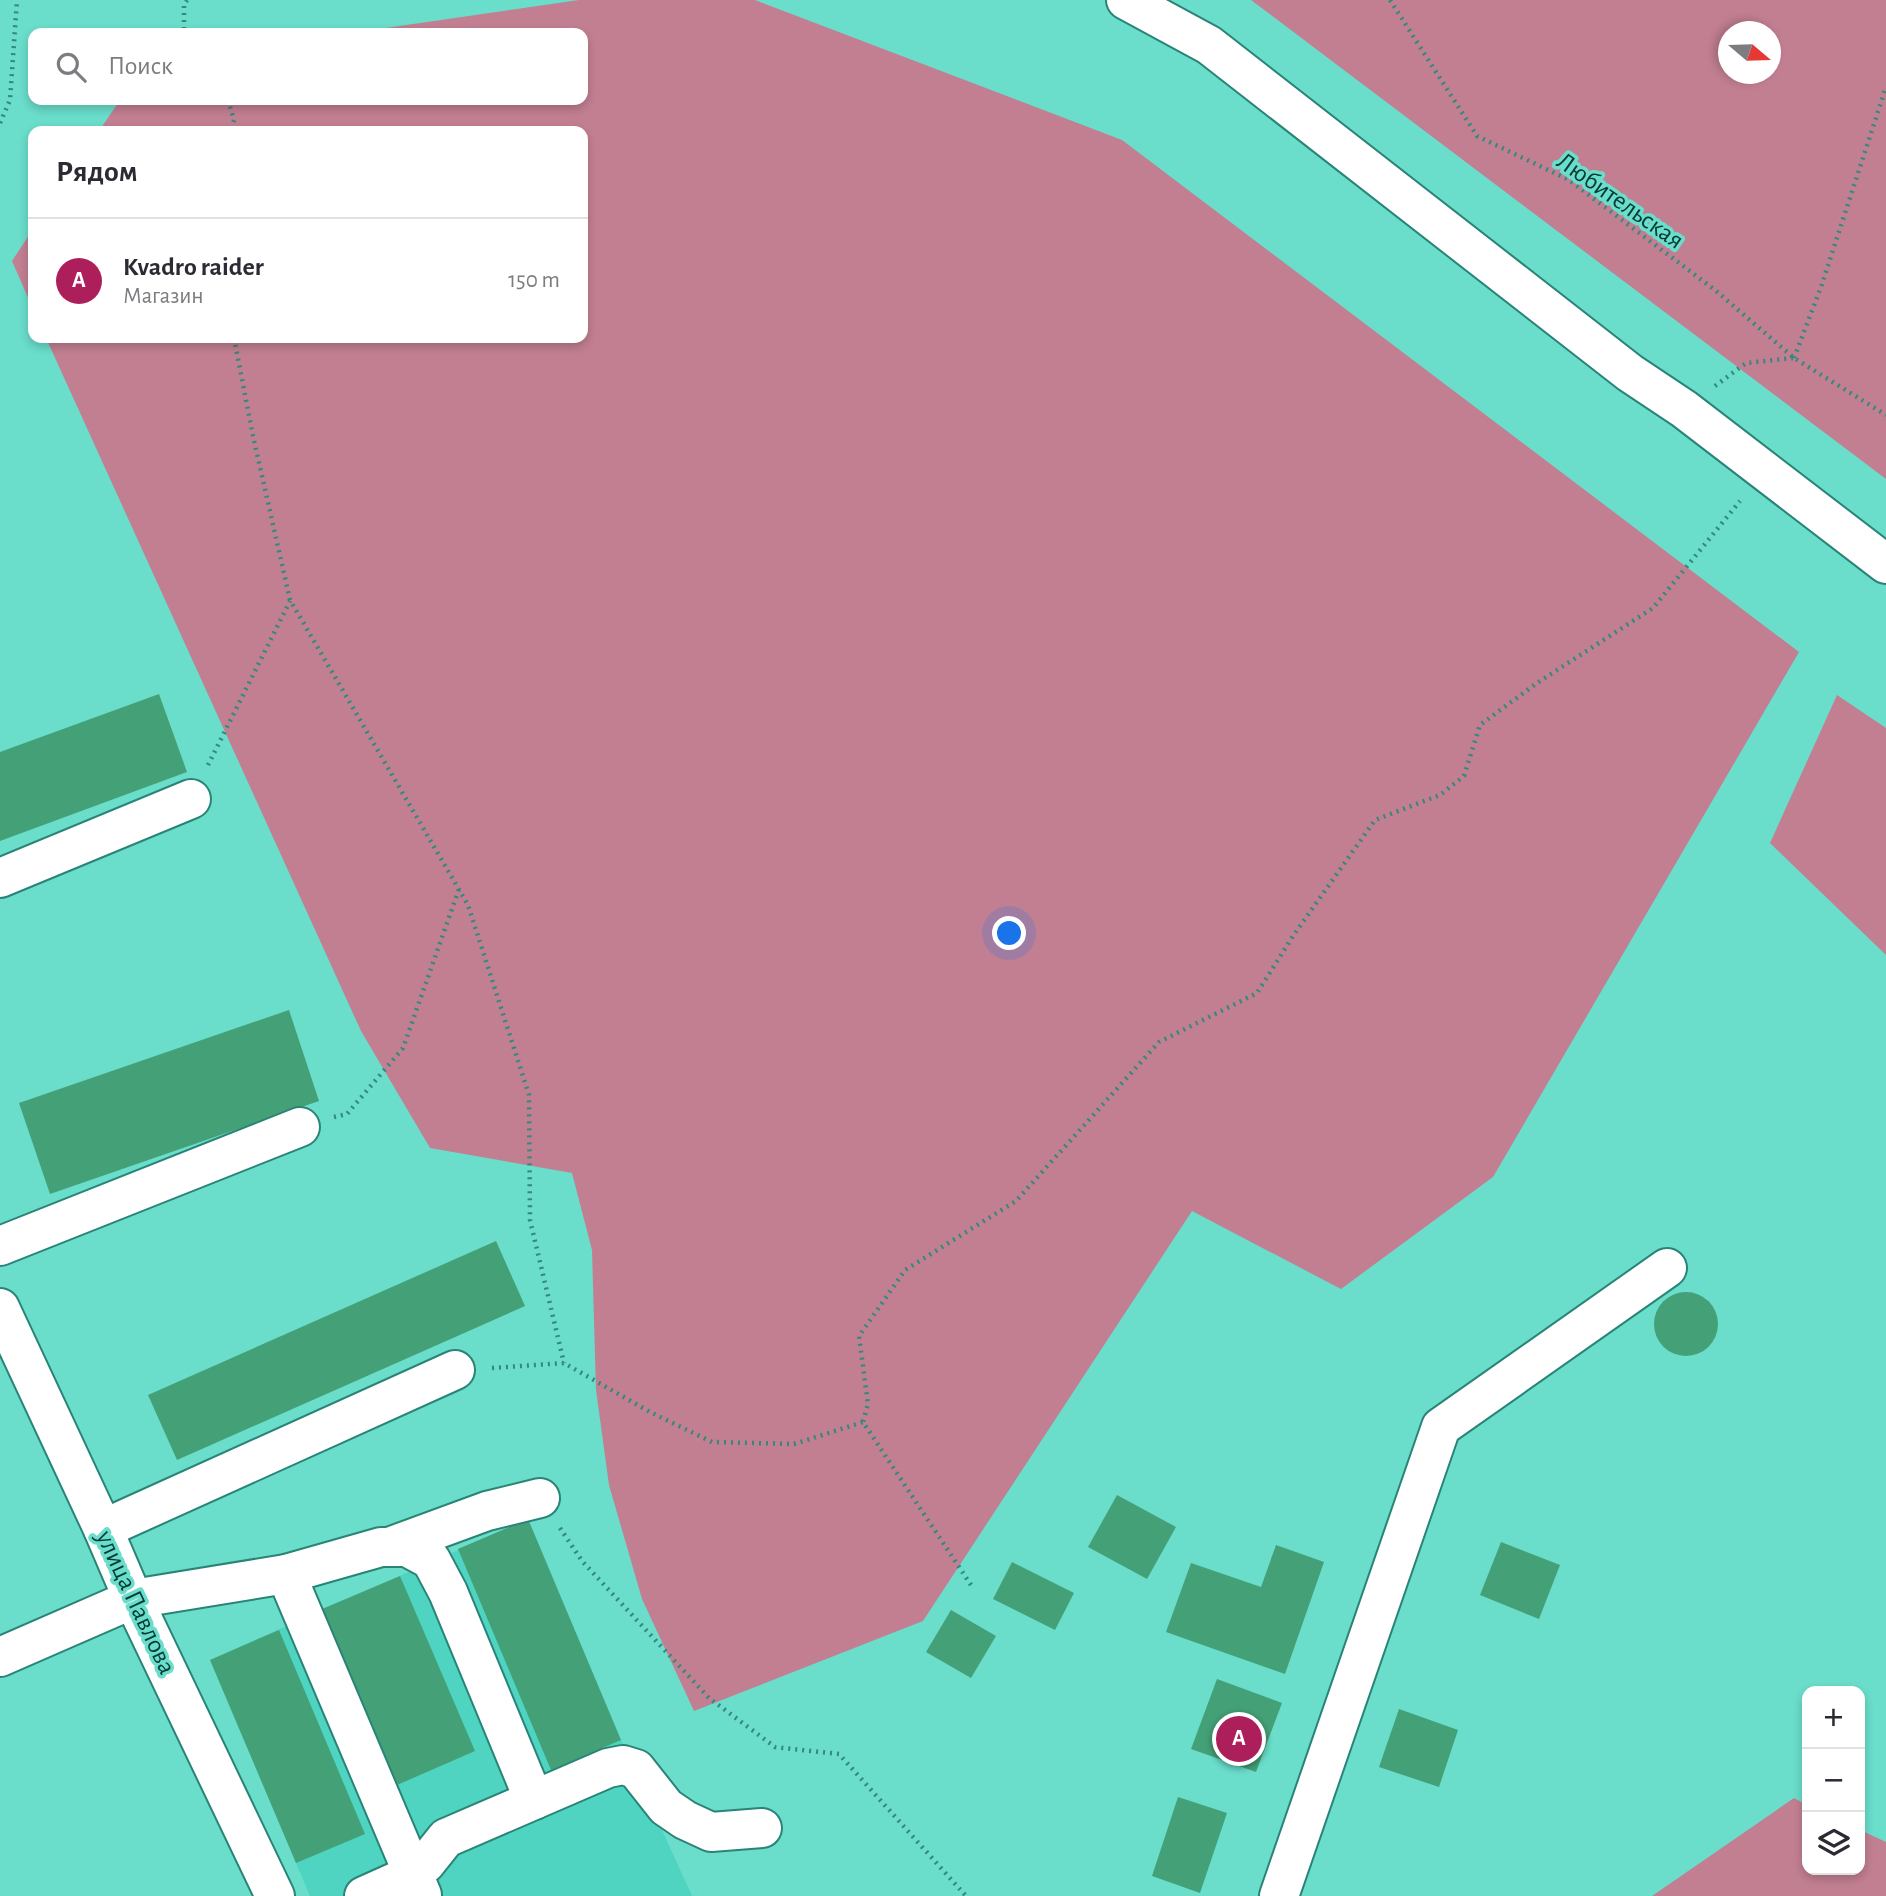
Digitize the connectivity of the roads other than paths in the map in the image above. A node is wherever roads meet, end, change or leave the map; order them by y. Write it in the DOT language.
graph roads {
  1 [pos="1126,0"];
  2 [pos="1886,564"];
  3 [pos="191,800"];
  4 [pos="0,878"];
  5 [pos="300,1127"];
  6 [pos="0,1246"];
  7 [pos="1667,1268"];
  8 [pos="0,1308"];
  9 [pos="11,1362"];
  10 [pos="456,1370"];
  11 [pos="540,1498"];
  12 [pos="103,1530"];
  13 [pos="389,1547"];
  14 [pos="286,1574"];
  15 [pos="133,1599"];
  16 [pos="0,1657"];
  17 [pos="534,1800"];
  18 [pos="762,1828"];
  19 [pos="418,1885"];
  20 [pos="275,1896"];
  21 [pos="364,1896"];
  22 [pos="1279,1896"];
  1 -- 2 [label="street"];
  3 -- 4 [label="street"];
  5 -- 6 [label="street"];
  7 -- 22 [label="street"];
  8 -- 9 [label="street, улица Павлова"];
  9 -- 12 [label="street, улица Павлова"];
  10 -- 12 [label="street"];
  11 -- 13 [label="street"];
  12 -- 15 [label="street, улица Павлова"];
  13 -- 14 [label="street"];
  13 -- 17 [label="street"];
  14 -- 15 [label="street"];
  14 -- 19 [label="street"];
  15 -- 16 [label="street"];
  15 -- 20 [label="street, улица Павлова"];
  17 -- 18 [label="street"];
  17 -- 19 [label="street"];
  19 -- 21 [label="street"];
}
